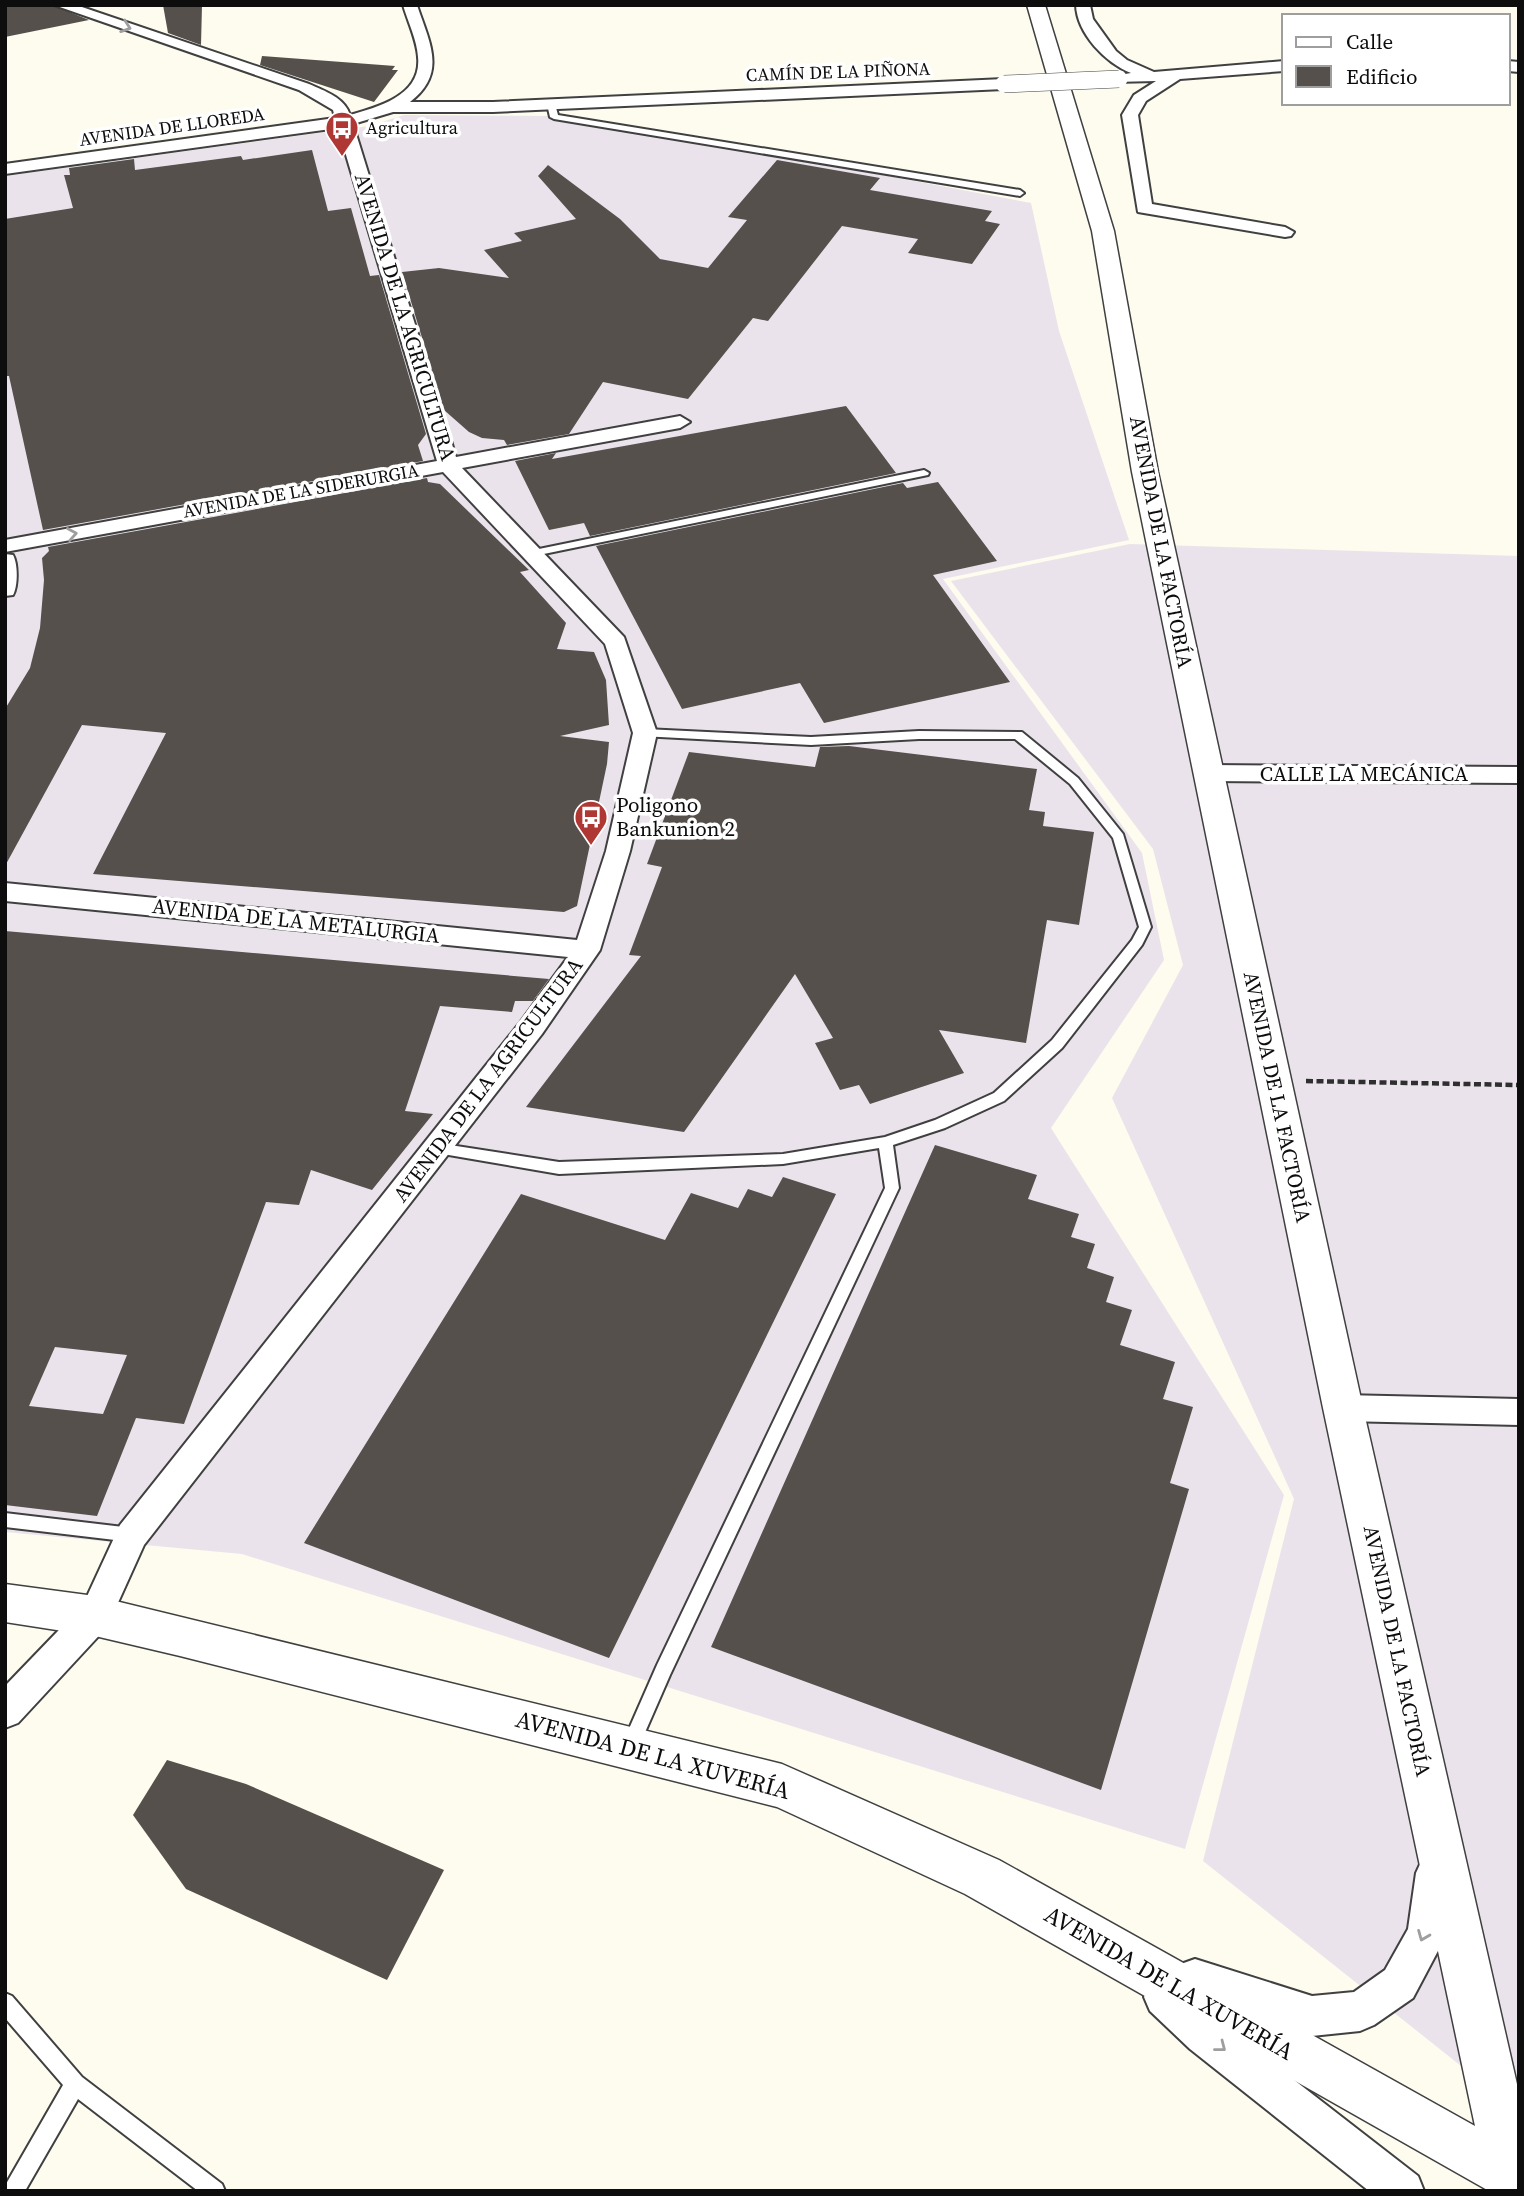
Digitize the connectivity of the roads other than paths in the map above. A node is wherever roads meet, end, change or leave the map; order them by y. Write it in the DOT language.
graph roads {
  1 [pos="61,5"];
  2 [pos="410,5"];
  3 [pos="1035,5"];
  4 [pos="1083,5"];
  5 [pos="1282,66"];
  6 [pos="1177,74"];
  7 [pos="1151,76"];
  8 [pos="551,104"];
  9 [pos="394,107"];
  10 [pos="344,122"];
  11 [pos="5,169"];
  12 [pos="1020,193"];
  13 [pos="1285,232"];
  14 [pos="680,422"];
  15 [pos="448,465"];
  16 [pos="924,473"];
  17 [pos="5,546"];
  18 [pos="534,553"];
  19 [pos="5,560"];
  20 [pos="5,590"];
  21 [pos="645,733"];
  22 [pos="1209,773"];
  23 [pos="1519,775"];
  24 [pos="5,892"];
  25 [pos="587,950"];
  26 [pos="885,1142"];
  27 [pos="437,1148"];
  28 [pos="1343,1408"];
  29 [pos="1519,1412"];
  30 [pos="5,1520"];
  31 [pos="132,1535"];
  32 [pos="5,1603"];
  33 [pos="96,1616"];
  34 [pos="9,1703"];
  35 [pos="630,1747"];
  36 [pos="1439,1845"];
  37 [pos="1115,1953"];
  38 [pos="5,2003"];
  39 [pos="75,2084"];
  40 [pos="1515,2181"];
  41 [pos="13,2191"];
  42 [pos="215,2191"];
  43 [pos="1403,2191"];
  1 -- 10 [label="street, one-way"];
  2 -- 9 [label="street"];
  3 -- 22 [label="street, AVENIDA DE LA FACTORÍA"];
  4 -- 7 [label="street"];
  5 -- 6 [label="street, CAMÍN DE LA PIÑONA"];
  6 -- 7 [label="street, CAMÍN DE LA PIÑONA"];
  6 -- 13 [label="street"];
  7 -- 8 [label="street, CAMÍN DE LA PIÑONA, bridge"];
  8 -- 9 [label="street, CAMÍN DE LA PIÑONA"];
  8 -- 12 [label="lane"];
  9 -- 10 [label="street, AVENIDA DE LLOREDA"];
  10 -- 11 [label="street, AVENIDA DE LLOREDA"];
  10 -- 15 [label="street, AVENIDA DE LA AGRICULTURA"];
  14 -- 15 [label="street, AVENIDA DE LA SIDERURGIA"];
  17 -- 15 [label="street, AVENIDA DE LA SIDERURGIA, one-way"];
  15 -- 18 [label="street, AVENIDA DE LA AGRICULTURA"];
  16 -- 18 [label="lane"];
  18 -- 21 [label="street, AVENIDA DE LA AGRICULTURA"];
  19 -- 20 [label="street"];
  21 -- 25 [label="street, AVENIDA DE LA AGRICULTURA"];
  21 -- 26 [label="lane"];
  22 -- 23 [label="street, CALLE LA MECÁNICA"];
  22 -- 28 [label="street, AVENIDA DE LA FACTORÍA"];
  24 -- 25 [label="street, AVENIDA DE LA METALURGIA"];
  25 -- 27 [label="street, AVENIDA DE LA AGRICULTURA"];
  26 -- 27 [label="lane"];
  26 -- 35 [label="lane"];
  27 -- 31 [label="street, AVENIDA DE LA AGRICULTURA"];
  28 -- 29 [label="street"];
  28 -- 36 [label="street, AVENIDA DE LA FACTORÍA"];
  30 -- 31 [label="lane"];
  31 -- 33 [label="street, AVENIDA DE LA AGRICULTURA"];
  32 -- 33 [label="street, AVENIDA DE LA XUVERÍA"];
  33 -- 34 [label="street, AVENIDA DE LA AGRICULTURA"];
  33 -- 35 [label="street, AVENIDA DE LA XUVERÍA"];
  35 -- 37 [label="street, AVENIDA DE LA XUVERÍA"];
  36 -- 37 [label="street, one-way"];
  36 -- 40 [label="street, AVENIDA DE LA FACTORÍA"];
  37 -- 40 [label="street, AVENIDA DE LA XUVERÍA"];
  37 -- 43 [label="street, one-way"];
  38 -- 39 [label="lane"];
  39 -- 41 [label="lane"];
  39 -- 42 [label="lane"];
}
